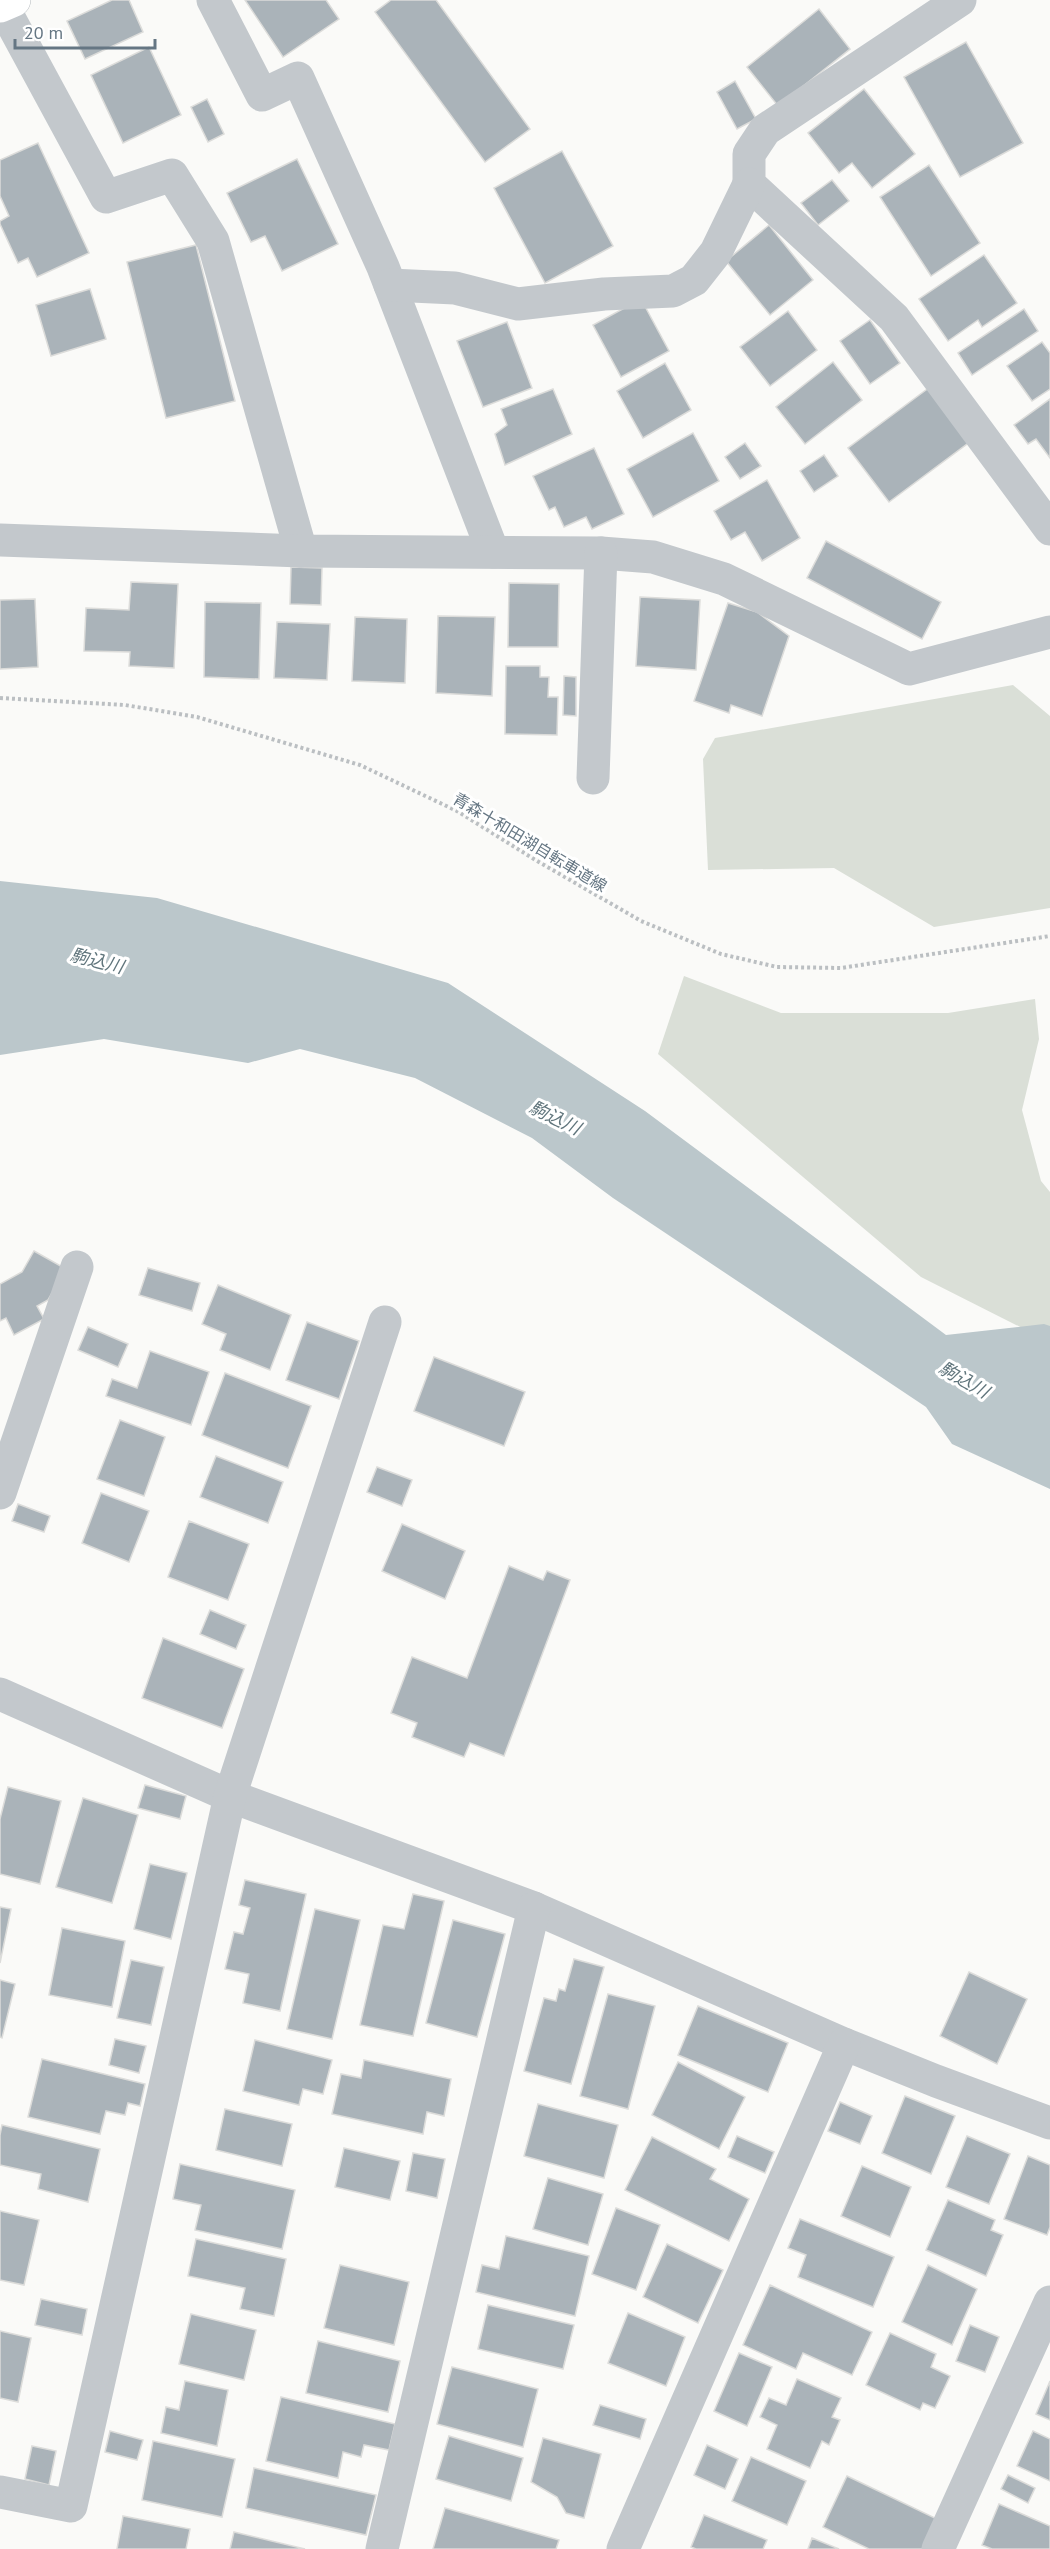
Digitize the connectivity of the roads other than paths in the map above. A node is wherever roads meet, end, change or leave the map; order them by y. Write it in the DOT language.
graph roads {
  1 [pos="213,0"];
  2 [pos="960,0"];
  3 [pos="5,3"];
  4 [pos="749,184"];
  5 [pos="387,276"];
  6 [pos="1050,529"];
  7 [pos="1,535"];
  8 [pos="301,551"];
  9 [pos="493,552"];
  10 [pos="602,553"];
  11 [pos="1050,632"];
  12 [pos="593,778"];
  13 [pos="76,1267"];
  14 [pos="385,1322"];
  15 [pos="0,1493"];
  16 [pos="0,1695"];
  17 [pos="230,1796"];
  18 [pos="534,1908"];
  19 [pos="844,2044"];
  20 [pos="1050,2123"];
  21 [pos="1050,2302"];
  22 [pos="0,2492"];
  23 [pos="382,2549"];
  24 [pos="623,2549"];
  25 [pos="938,2549"];
  1 -- 5 [label="street"];
  2 -- 4 [label="street"];
  3 -- 8 [label="street"];
  4 -- 5 [label="street"];
  4 -- 6 [label="street"];
  5 -- 9 [label="street"];
  7 -- 8 [label="street"];
  8 -- 9 [label="street"];
  9 -- 10 [label="street"];
  10 -- 11 [label="street"];
  10 -- 12 [label="street"];
  13 -- 15 [label="street"];
  14 -- 17 [label="street"];
  16 -- 17 [label="street"];
  17 -- 18 [label="street"];
  17 -- 22 [label="street"];
  18 -- 19 [label="street"];
  18 -- 23 [label="street"];
  19 -- 20 [label="street"];
  19 -- 24 [label="street"];
  21 -- 25 [label="street"];
}
